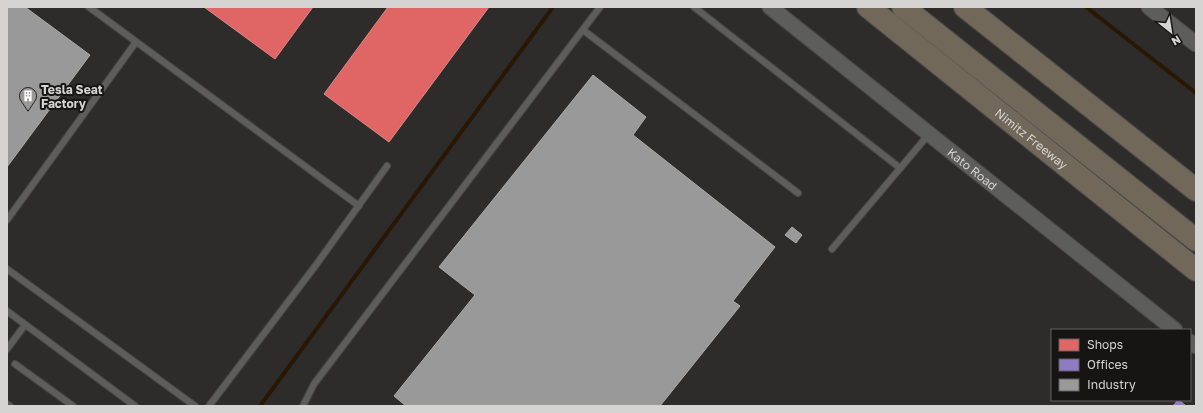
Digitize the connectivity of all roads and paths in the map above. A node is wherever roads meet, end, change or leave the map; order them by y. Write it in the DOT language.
graph roads {
  1 [pos="89,7"];
  2 [pos="600,7"];
  3 [pos="694,7"];
  4 [pos="770,7"];
  5 [pos="868,7"];
  6 [pos="903,7"];
  7 [pos="965,7"];
  8 [pos="1149,7"];
  9 [pos="583,30"];
  10 [pos="136,42"];
  11 [pos="1196,44"];
  12 [pos="929,134"];
  13 [pos="388,166"];
  14 [pos="900,168"];
  15 [pos="1196,190"];
  16 [pos="798,193"];
  17 [pos="359,206"];
  18 [pos="7,220"];
  19 [pos="1196,240"];
  20 [pos="832,249"];
  21 [pos="7,268"];
  22 [pos="1196,270"];
  23 [pos="7,311"];
  24 [pos="25,325"];
  25 [pos="1174,329"];
  26 [pos="7,349"];
  27 [pos="15,364"];
  28 [pos="7,404"];
  29 [pos="10,406"];
  30 [pos="73,406"];
  31 [pos="135,406"];
  32 [pos="195,406"];
  33 [pos="209,406"];
  34 [pos="303,406"];
  1 -- 10 [label="lane"];
  2 -- 9 [label="lane"];
  3 -- 14 [label="lane"];
  4 -- 12 [label="street, Kato Road"];
  5 -- 22 [label="highway, Nimitz Freeway"];
  6 -- 19 [label="highway"];
  7 -- 15 [label="highway"];
  8 -- 11 [label="street"];
  9 -- 16 [label="lane"];
  9 -- 34 [label="lane"];
  10 -- 17 [label="lane"];
  10 -- 18 [label="lane"];
  12 -- 14 [label="lane"];
  12 -- 25 [label="street, Kato Road"];
  13 -- 17 [label="lane"];
  14 -- 20 [label="lane"];
  17 -- 33 [label="lane"];
  21 -- 32 [label="lane"];
  23 -- 24 [label="lane"];
  24 -- 26 [label="lane"];
  24 -- 31 [label="lane"];
  27 -- 30 [label="lane"];
  28 -- 29 [label="lane"];
}
